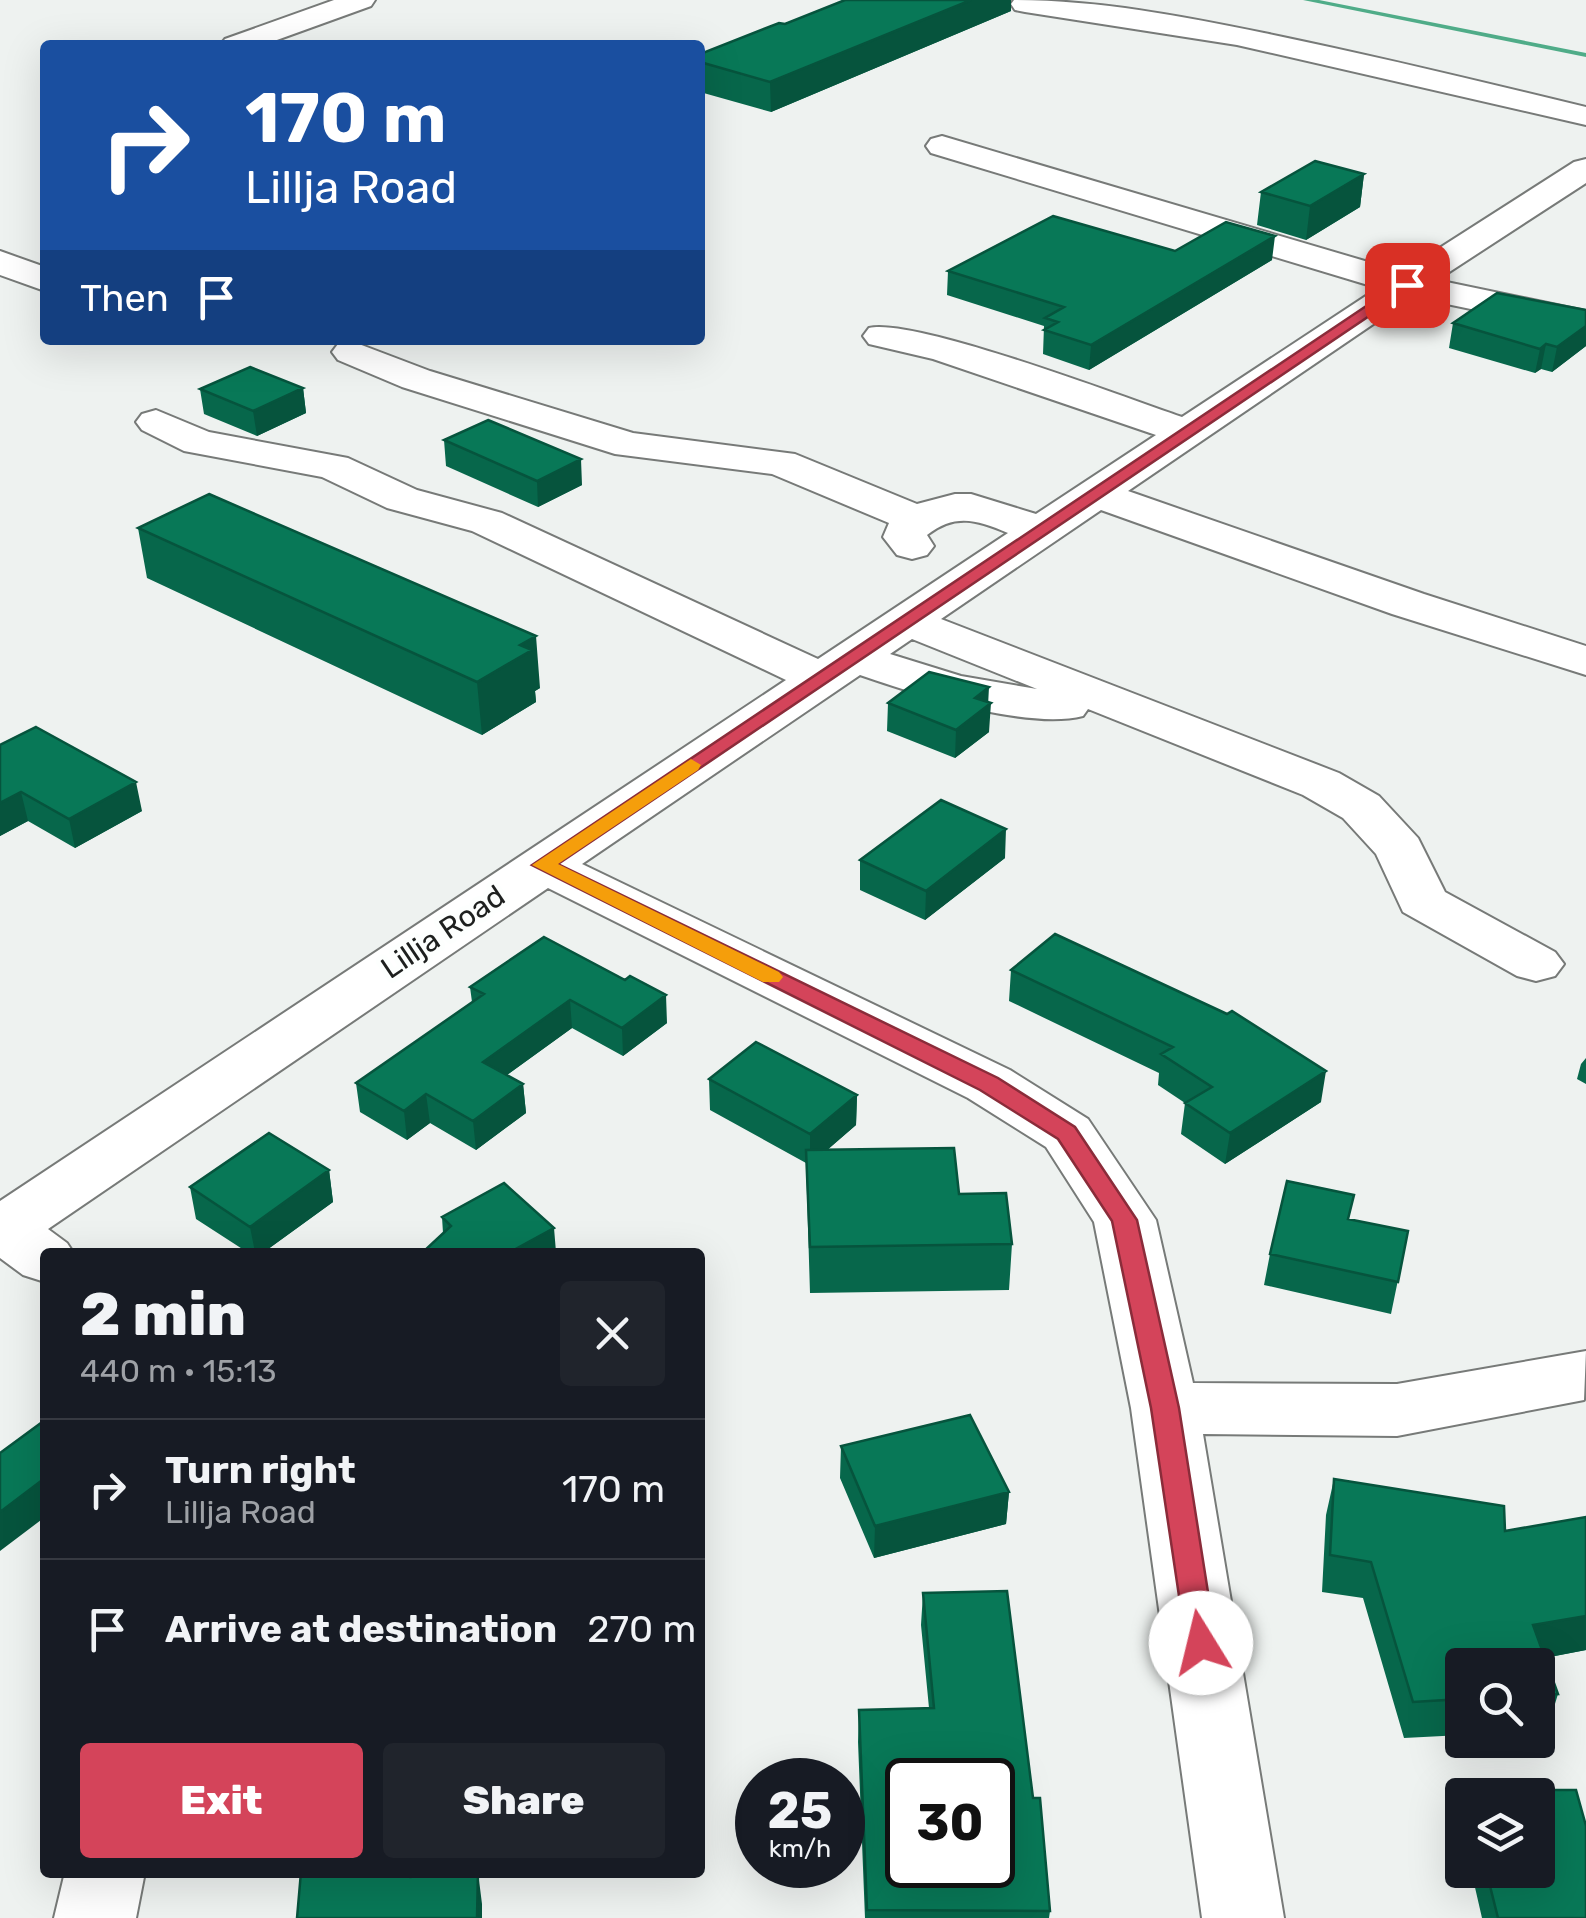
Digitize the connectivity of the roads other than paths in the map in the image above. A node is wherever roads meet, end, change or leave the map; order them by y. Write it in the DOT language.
graph roads {
  1 [pos="361,0"];
  2 [pos="1025,4"];
  3 [pos="249,40"];
  4 [pos="1586,116"];
  5 [pos="942,146"];
  6 [pos="1586,169"];
  7 [pos="0,262"];
  8 [pos="40,278"];
  9 [pos="1407,285"];
  10 [pos="1586,322"];
  11 [pos="882,336"];
  12 [pos="351,352"];
  13 [pos="156,422"];
  14 [pos="1187,432"];
  15 [pos="1095,494"];
  16 [pos="918,520"];
  17 [pos="1040,531"];
  18 [pos="981,571"];
  19 [pos="906,621"];
  20 [pos="1586,661"];
  21 [pos="837,667"];
  22 [pos="1134,710"];
  23 [pos="543,865"];
  24 [pos="1536,964"];
  25 [pos="16,1240"];
  26 [pos="1584,1375"];
  27 [pos="1165,1408"];
  28 [pos="103,1878"];
  29 [pos="95,1918"];
  30 [pos="1243,1918"];
  1 -- 3 [label="street"];
  2 -- 4 [label="street"];
  5 -- 9 [label="street"];
  6 -- 9 [label="street, Lillja Road"];
  7 -- 8 [label="street"];
  9 -- 10 [label="street"];
  9 -- 14 [label="street, Lillja Road"];
  11 -- 14 [label="street"];
  12 -- 16 [label="street"];
  13 -- 21 [label="street"];
  14 -- 15 [label="street, Lillja Road"];
  15 -- 17 [label="street, Lillja Road"];
  15 -- 20 [label="street"];
  16 -- 17 [label="street"];
  16 -- 18 [label="street"];
  17 -- 18 [label="street, Lillja Road"];
  18 -- 19 [label="street, Lillja Road"];
  19 -- 21 [label="street, Lillja Road"];
  19 -- 22 [label="street"];
  21 -- 22 [label="street"];
  21 -- 23 [label="street, Lillja Road"];
  22 -- 24 [label="street"];
  23 -- 25 [label="street, Lillja Road"];
  23 -- 27 [label="street"];
  26 -- 27 [label="street"];
  27 -- 30 [label="street"];
  28 -- 29 [label="street"];
}
